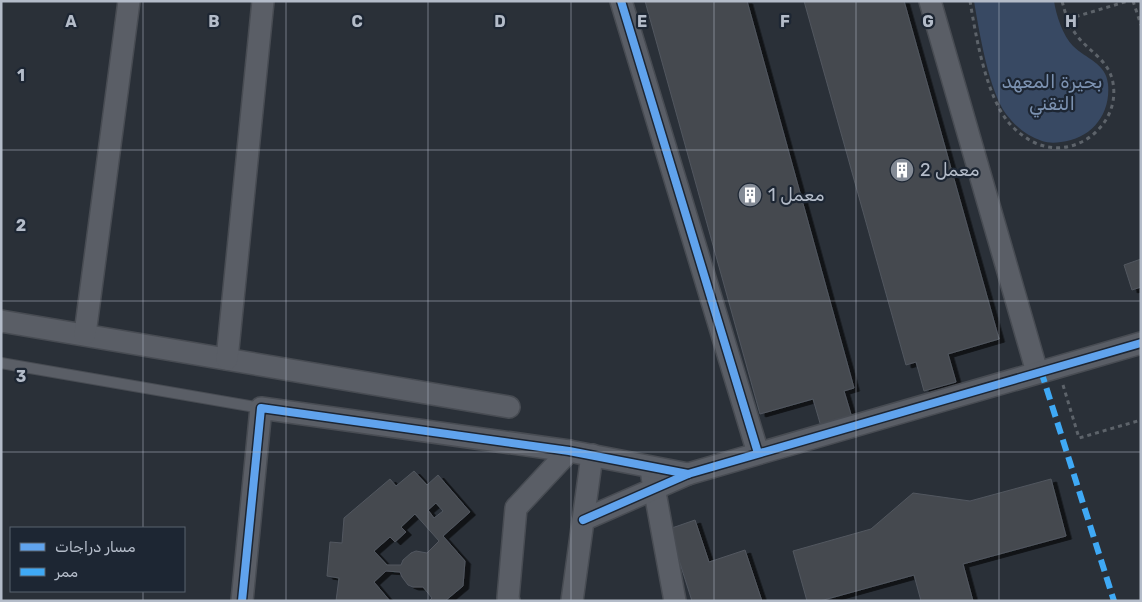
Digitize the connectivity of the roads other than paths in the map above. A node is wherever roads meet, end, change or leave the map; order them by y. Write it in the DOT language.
graph roads {
  1 [pos="129,1"];
  2 [pos="263,1"];
  3 [pos="621,1"];
  4 [pos="930,1"];
  5 [pos="1,321"];
  6 [pos="85,334"];
  7 [pos="1141,343"];
  8 [pos="228,359"];
  9 [pos="1,363"];
  10 [pos="1036,372"];
  11 [pos="509,407"];
  12 [pos="261,408"];
  13 [pos="569,451"];
  14 [pos="758,453"];
  15 [pos="592,455"];
  16 [pos="650,467"];
  17 [pos="688,474"];
  18 [pos="654,489"];
  19 [pos="583,520"];
  20 [pos="242,601"];
  21 [pos="509,601"];
  22 [pos="572,601"];
  23 [pos="675,601"];
  1 -- 6 [label="street"];
  2 -- 8 [label="street"];
  3 -- 14 [label="street"];
  4 -- 10 [label="street"];
  5 -- 6 [label="street"];
  6 -- 8 [label="street"];
  7 -- 10 [label="street"];
  8 -- 11 [label="street"];
  9 -- 12 [label="lane"];
  10 -- 14 [label="street"];
  12 -- 13 [label="street"];
  12 -- 20 [label="street"];
  13 -- 15 [label="street"];
  13 -- 21 [label="street"];
  14 -- 17 [label="street"];
  15 -- 16 [label="street"];
  15 -- 19 [label="street"];
  16 -- 17 [label="street"];
  16 -- 18 [label="street"];
  17 -- 18 [label="street"];
  18 -- 19 [label="street"];
  18 -- 23 [label="street"];
  19 -- 22 [label="street"];
}
